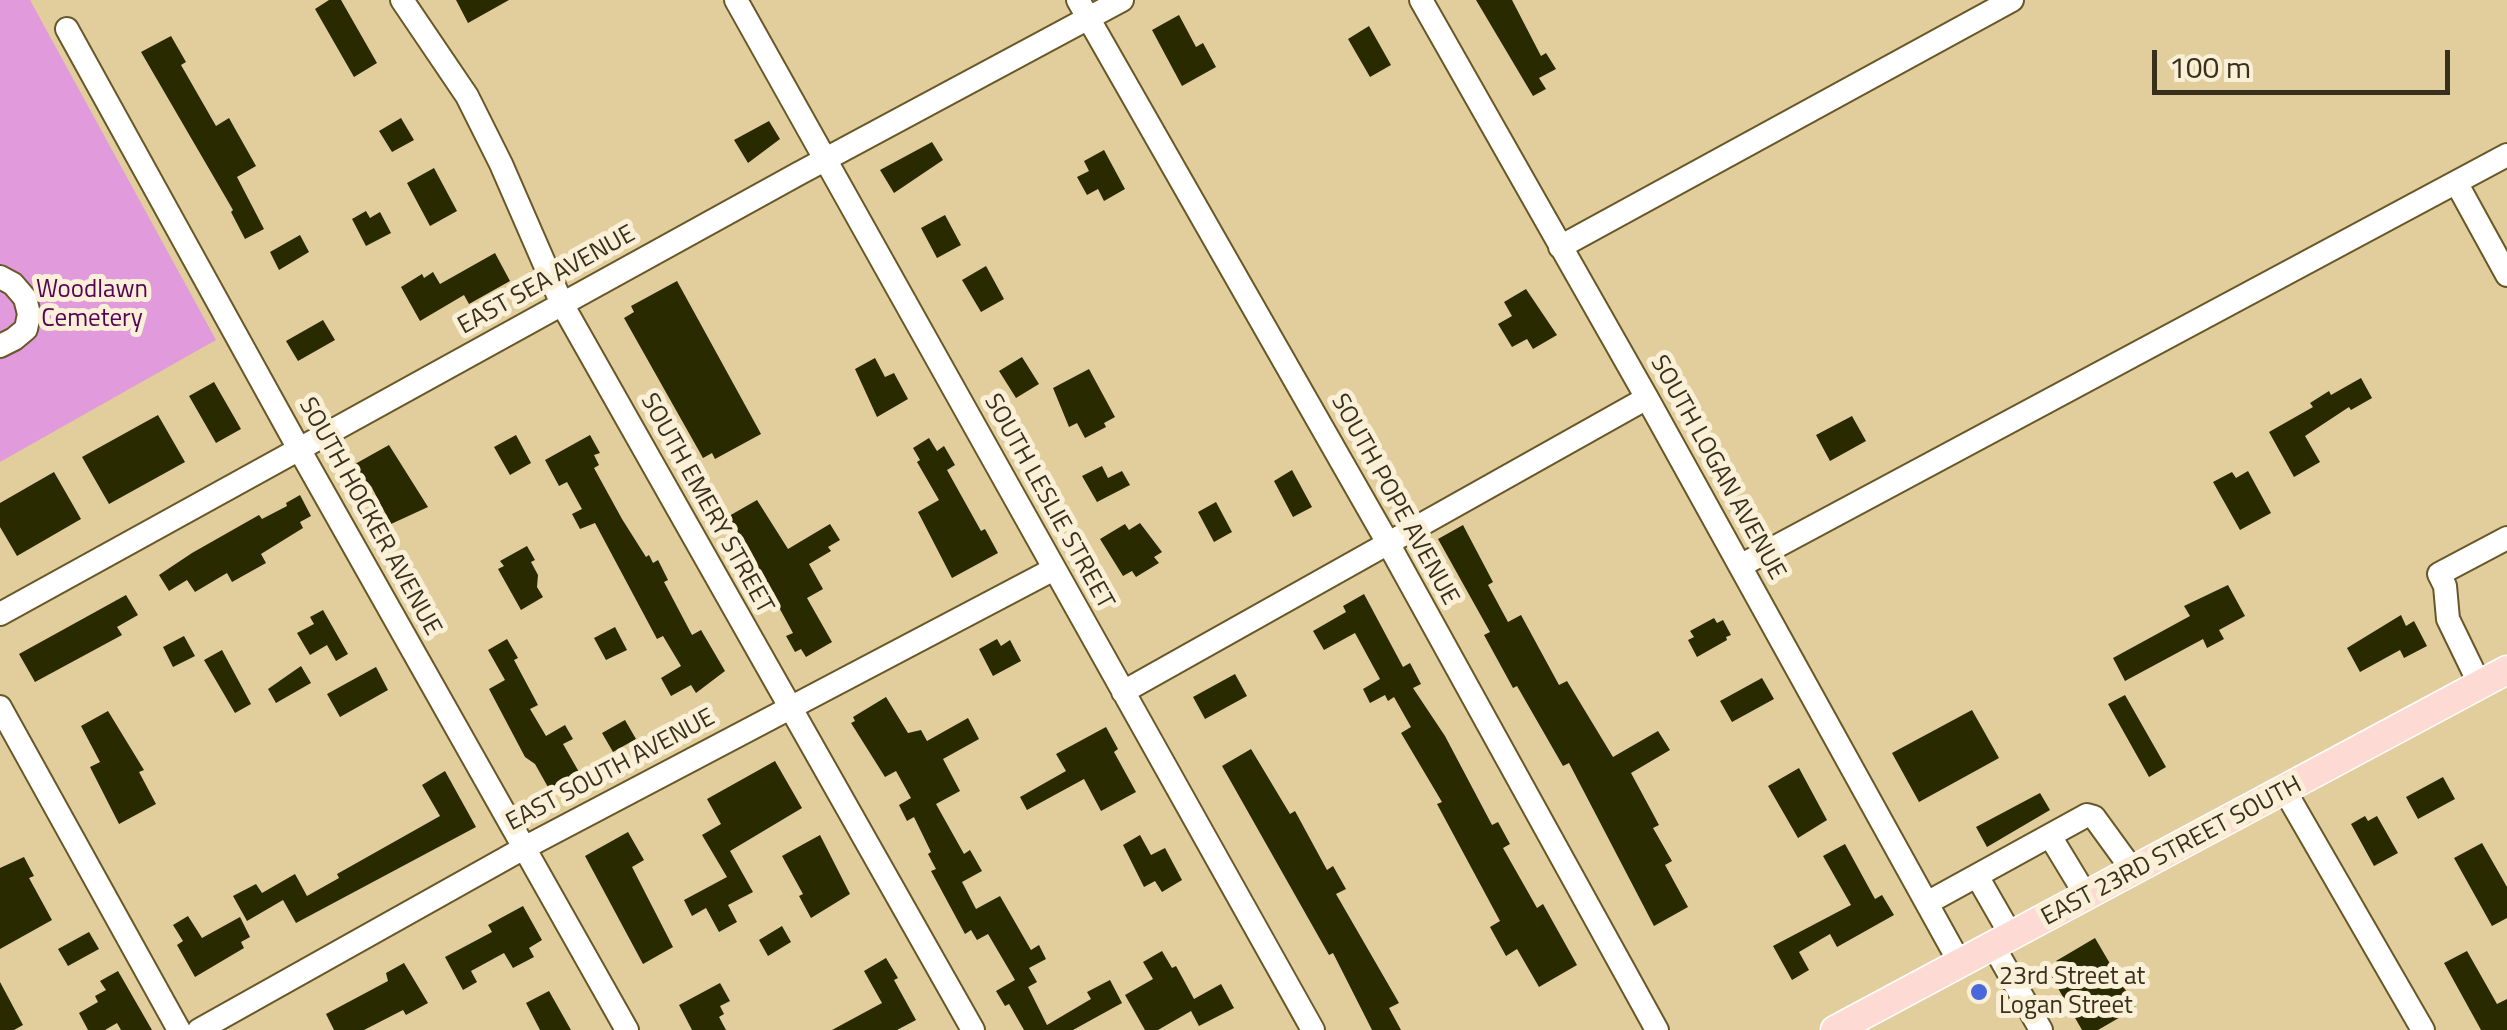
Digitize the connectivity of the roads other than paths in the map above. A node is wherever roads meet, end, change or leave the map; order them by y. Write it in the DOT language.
graph roads {
  1 [pos="402,0"];
  2 [pos="736,0"];
  3 [pos="1122,0"];
  4 [pos="1421,0"];
  5 [pos="2012,0"];
  6 [pos="1084,9"];
  7 [pos="67,29"];
  8 [pos="2507,156"];
  9 [pos="824,160"];
  10 [pos="2457,184"];
  11 [pos="1560,247"];
  12 [pos="2507,275"];
  13 [pos="0,277"];
  14 [pos="562,304"];
  15 [pos="0,346"];
  16 [pos="1647,398"];
  17 [pos="299,449"];
  18 [pos="2507,538"];
  19 [pos="1388,543"];
  20 [pos="1740,566"];
  21 [pos="1054,569"];
  22 [pos="0,614"];
  23 [pos="2507,670"];
  24 [pos="2480,685"];
  25 [pos="1124,692"];
  26 [pos="0,707"];
  27 [pos="790,708"];
  28 [pos="2285,792"];
  29 [pos="2050,836"];
  30 [pos="524,848"];
  31 [pos="2134,872"];
  32 [pos="1977,876"];
  33 [pos="2086,897"];
  34 [pos="1927,903"];
  35 [pos="2003,942"];
  36 [pos="1961,964"];
  37 [pos="179,1030"];
  38 [pos="199,1030"];
  39 [pos="627,1030"];
  40 [pos="973,1030"];
  41 [pos="1314,1030"];
  42 [pos="1657,1030"];
  43 [pos="1835,1030"];
  44 [pos="2041,1030"];
  45 [pos="2424,1030"];
  1 -- 14 [label="street, SOUTH EMERY STREET"];
  2 -- 9 [label="street, SOUTH LESLIE STREET"];
  3 -- 6 [label="street, EAST SEA AVENUE"];
  4 -- 11 [label="street, SOUTH LOGAN AVENUE"];
  5 -- 11 [label="street"];
  6 -- 9 [label="street, EAST SEA AVENUE"];
  6 -- 19 [label="street, SOUTH POPE AVENUE"];
  7 -- 17 [label="street, SOUTH HOCKER AVENUE"];
  8 -- 10 [label="street"];
  9 -- 14 [label="street, EAST SEA AVENUE"];
  9 -- 21 [label="street, SOUTH LESLIE STREET"];
  10 -- 12 [label="street"];
  10 -- 20 [label="street"];
  11 -- 16 [label="street, SOUTH LOGAN AVENUE"];
  13 -- 15 [label="street"];
  14 -- 17 [label="street, EAST SEA AVENUE"];
  14 -- 27 [label="street, SOUTH EMERY STREET"];
  16 -- 19 [label="street"];
  16 -- 20 [label="street, SOUTH LOGAN AVENUE"];
  17 -- 22 [label="street, EAST SEA AVENUE"];
  17 -- 30 [label="street, SOUTH HOCKER AVENUE"];
  18 -- 24 [label="street"];
  19 -- 25 [label="street"];
  19 -- 42 [label="street, SOUTH POPE AVENUE"];
  20 -- 34 [label="street, SOUTH LOGAN AVENUE"];
  21 -- 25 [label="street, SOUTH LESLIE STREET"];
  21 -- 27 [label="street, EAST SOUTH AVENUE"];
  23 -- 24 [label="main road, EAST 23RD STREET SOUTH"];
  24 -- 28 [label="main road, EAST 23RD STREET SOUTH"];
  25 -- 41 [label="street, SOUTH LESLIE STREET"];
  26 -- 37 [label="street"];
  27 -- 30 [label="street, EAST SOUTH AVENUE"];
  27 -- 40 [label="street, SOUTH EMERY STREET"];
  28 -- 31 [label="main road, EAST 23RD STREET SOUTH"];
  28 -- 45 [label="street"];
  29 -- 31 [label="street"];
  29 -- 32 [label="street"];
  29 -- 33 [label="street"];
  30 -- 38 [label="street, EAST SOUTH AVENUE"];
  30 -- 39 [label="street, SOUTH HOCKER AVENUE"];
  31 -- 33 [label="main road, EAST 23RD STREET SOUTH"];
  32 -- 34 [label="street"];
  32 -- 35 [label="street"];
  33 -- 35 [label="main road, EAST 23RD STREET SOUTH"];
  34 -- 36 [label="street, SOUTH LOGAN AVENUE"];
  35 -- 36 [label="main road, EAST 23RD STREET SOUTH"];
  35 -- 44 [label="street"];
  36 -- 43 [label="main road, EAST 23RD STREET SOUTH"];
}
